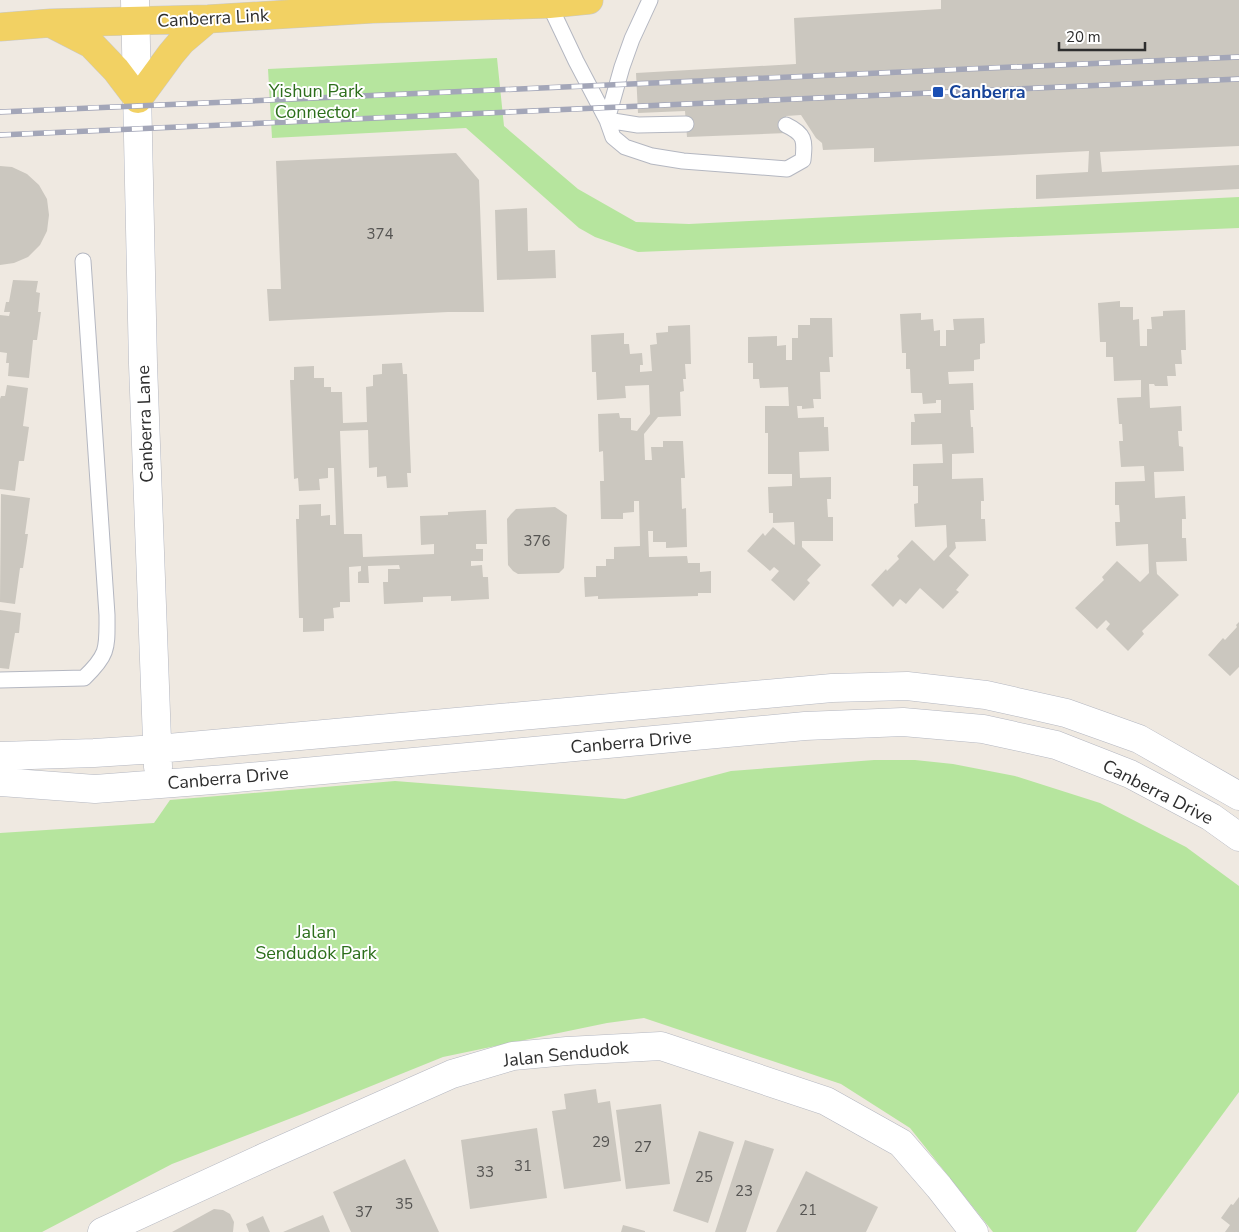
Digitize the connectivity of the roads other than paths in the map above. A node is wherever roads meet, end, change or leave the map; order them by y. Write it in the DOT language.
graph roads {
  1 [pos="589,0"];
  2 [pos="650,0"];
  3 [pos="549,4"];
  4 [pos="135,11"];
  5 [pos="208,19"];
  6 [pos="52,23"];
  7 [pos="0,27"];
  8 [pos="138,99"];
  9 [pos="607,120"];
  10 [pos="686,124"];
  11 [pos="786,125"];
  12 [pos="83,261"];
  13 [pos="0,680"];
  14 [pos="157,749"];
  15 [pos="0,756"];
  16 [pos="0,782"];
  17 [pos="159,784"];
  18 [pos="1239,796"];
  19 [pos="1239,837"];
  20 [pos="102,1232"];
  21 [pos="974,1232"];
  1 -- 3 [label="main road, Canberra Link"];
  2 -- 9 [label="lane"];
  3 -- 5 [label="main road, Canberra Link"];
  3 -- 9 [label="lane"];
  4 -- 5 [label="main road, Canberra Link"];
  4 -- 6 [label="main road, Canberra Link"];
  4 -- 8 [label="street, Canberra Link"];
  5 -- 8 [label="main road"];
  6 -- 7 [label="main road, Canberra Link"];
  6 -- 8 [label="main road"];
  8 -- 14 [label="street, Canberra Lane"];
  9 -- 10 [label="lane"];
  9 -- 11 [label="lane"];
  12 -- 13 [label="lane"];
  14 -- 15 [label="street, Canberra Drive"];
  14 -- 17 [label="street"];
  14 -- 18 [label="street, Canberra Drive"];
  16 -- 17 [label="street, Canberra Drive"];
  17 -- 19 [label="street, Canberra Drive"];
  20 -- 21 [label="street, Jalan Sendudok"];
}
